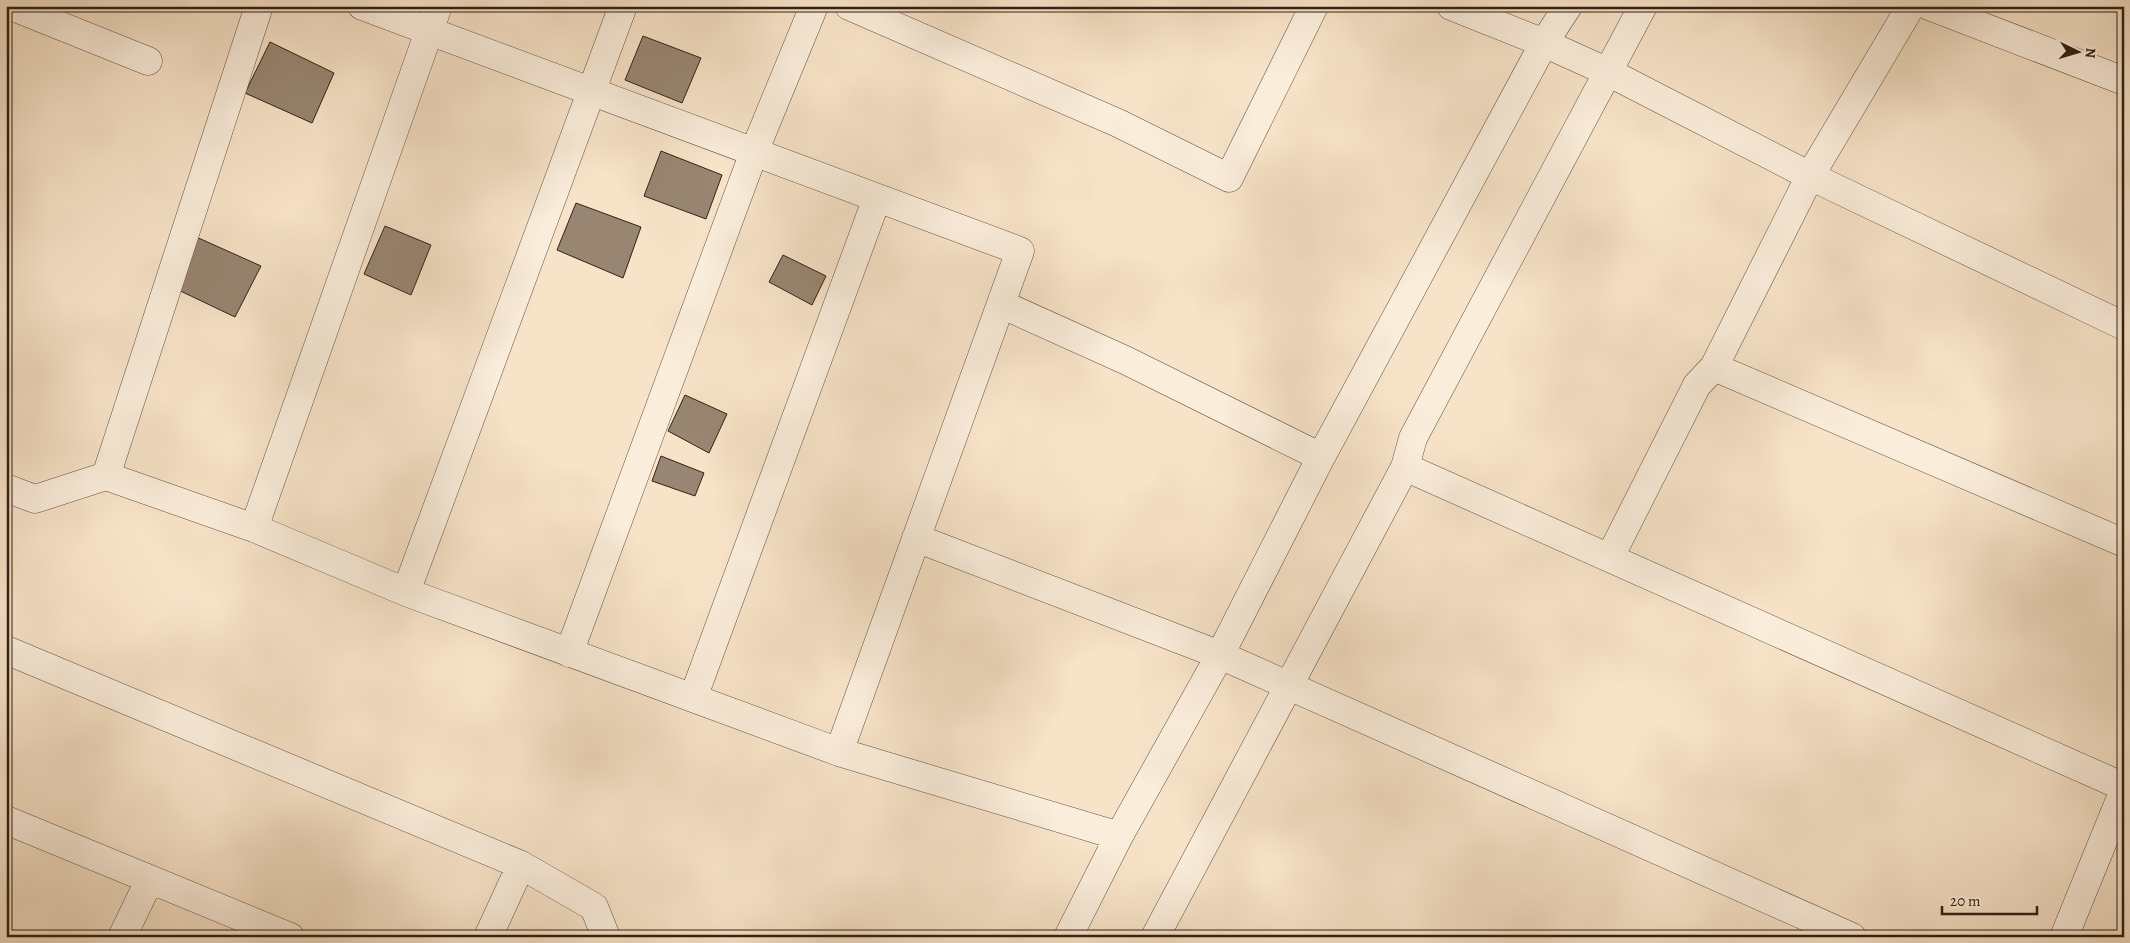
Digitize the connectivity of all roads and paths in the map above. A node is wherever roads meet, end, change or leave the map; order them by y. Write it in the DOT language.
graph roads {
  1 [pos="12,6"];
  2 [pos="259,6"];
  3 [pos="362,6"];
  4 [pos="623,6"];
  5 [pos="814,6"];
  6 [pos="849,6"];
  7 [pos="1314,6"];
  8 [pos="1450,6"];
  9 [pos="1568,6"];
  10 [pos="1643,6"];
  11 [pos="1911,6"];
  12 [pos="1929,6"];
  13 [pos="434,19"];
  14 [pos="1544,43"];
  15 [pos="148,61"];
  16 [pos="1608,72"];
  17 [pos="2124,82"];
  18 [pos="591,91"];
  19 [pos="754,152"];
  20 [pos="1810,176"];
  21 [pos="877,198"];
  22 [pos="1001,304"];
  23 [pos="2124,326"];
  24 [pos="1714,367"];
  25 [pos="1321,458"];
  26 [pos="1405,467"];
  27 [pos="106,476"];
  28 [pos="6,488"];
  29 [pos="254,528"];
  30 [pos="916,538"];
  31 [pos="2124,543"];
  32 [pos="1610,557"];
  33 [pos="406,592"];
  34 [pos="6,650"];
  35 [pos="569,653"];
  36 [pos="1220,655"];
  37 [pos="1288,685"];
  38 [pos="693,698"];
  39 [pos="839,752"];
  40 [pos="2124,788"];
  41 [pos="6,820"];
  42 [pos="1119,836"];
  43 [pos="521,865"];
  44 [pos="150,879"];
  45 [pos="122,937"];
  46 [pos="290,937"];
  47 [pos="488,937"];
  48 [pos="606,937"];
  49 [pos="1068,937"];
  50 [pos="1155,937"];
  51 [pos="1852,937"];
  52 [pos="2064,937"];
  1 -- 15 [label="street"];
  2 -- 27 [label="street"];
  3 -- 13 [label="street"];
  4 -- 18 [label="street"];
  5 -- 19 [label="street"];
  6 -- 7 [label="street"];
  8 -- 14 [label="street"];
  9 -- 14 [label="street"];
  10 -- 16 [label="street"];
  11 -- 20 [label="street"];
  12 -- 17 [label="street"];
  13 -- 18 [label="street"];
  13 -- 29 [label="street"];
  14 -- 16 [label="street"];
  14 -- 25 [label="street"];
  16 -- 20 [label="street"];
  16 -- 26 [label="street"];
  18 -- 19 [label="street"];
  18 -- 33 [label="street"];
  19 -- 21 [label="street"];
  19 -- 35 [label="street"];
  20 -- 23 [label="street"];
  20 -- 24 [label="street"];
  21 -- 22 [label="street"];
  21 -- 38 [label="street"];
  22 -- 25 [label="street"];
  22 -- 30 [label="street"];
  24 -- 31 [label="street"];
  24 -- 32 [label="street"];
  25 -- 36 [label="street"];
  26 -- 32 [label="street"];
  26 -- 37 [label="street"];
  27 -- 28 [label="street"];
  27 -- 29 [label="street"];
  29 -- 33 [label="street"];
  30 -- 36 [label="street"];
  30 -- 39 [label="street"];
  32 -- 40 [label="street"];
  33 -- 35 [label="street"];
  34 -- 43 [label="street"];
  35 -- 38 [label="street"];
  36 -- 37 [label="street"];
  36 -- 42 [label="street"];
  37 -- 50 [label="street"];
  37 -- 51 [label="street"];
  38 -- 39 [label="street"];
  39 -- 42 [label="street"];
  40 -- 52 [label="street"];
  41 -- 44 [label="street"];
  42 -- 49 [label="street"];
  43 -- 47 [label="street"];
  43 -- 48 [label="street"];
  44 -- 45 [label="street"];
  44 -- 46 [label="street"];
}
